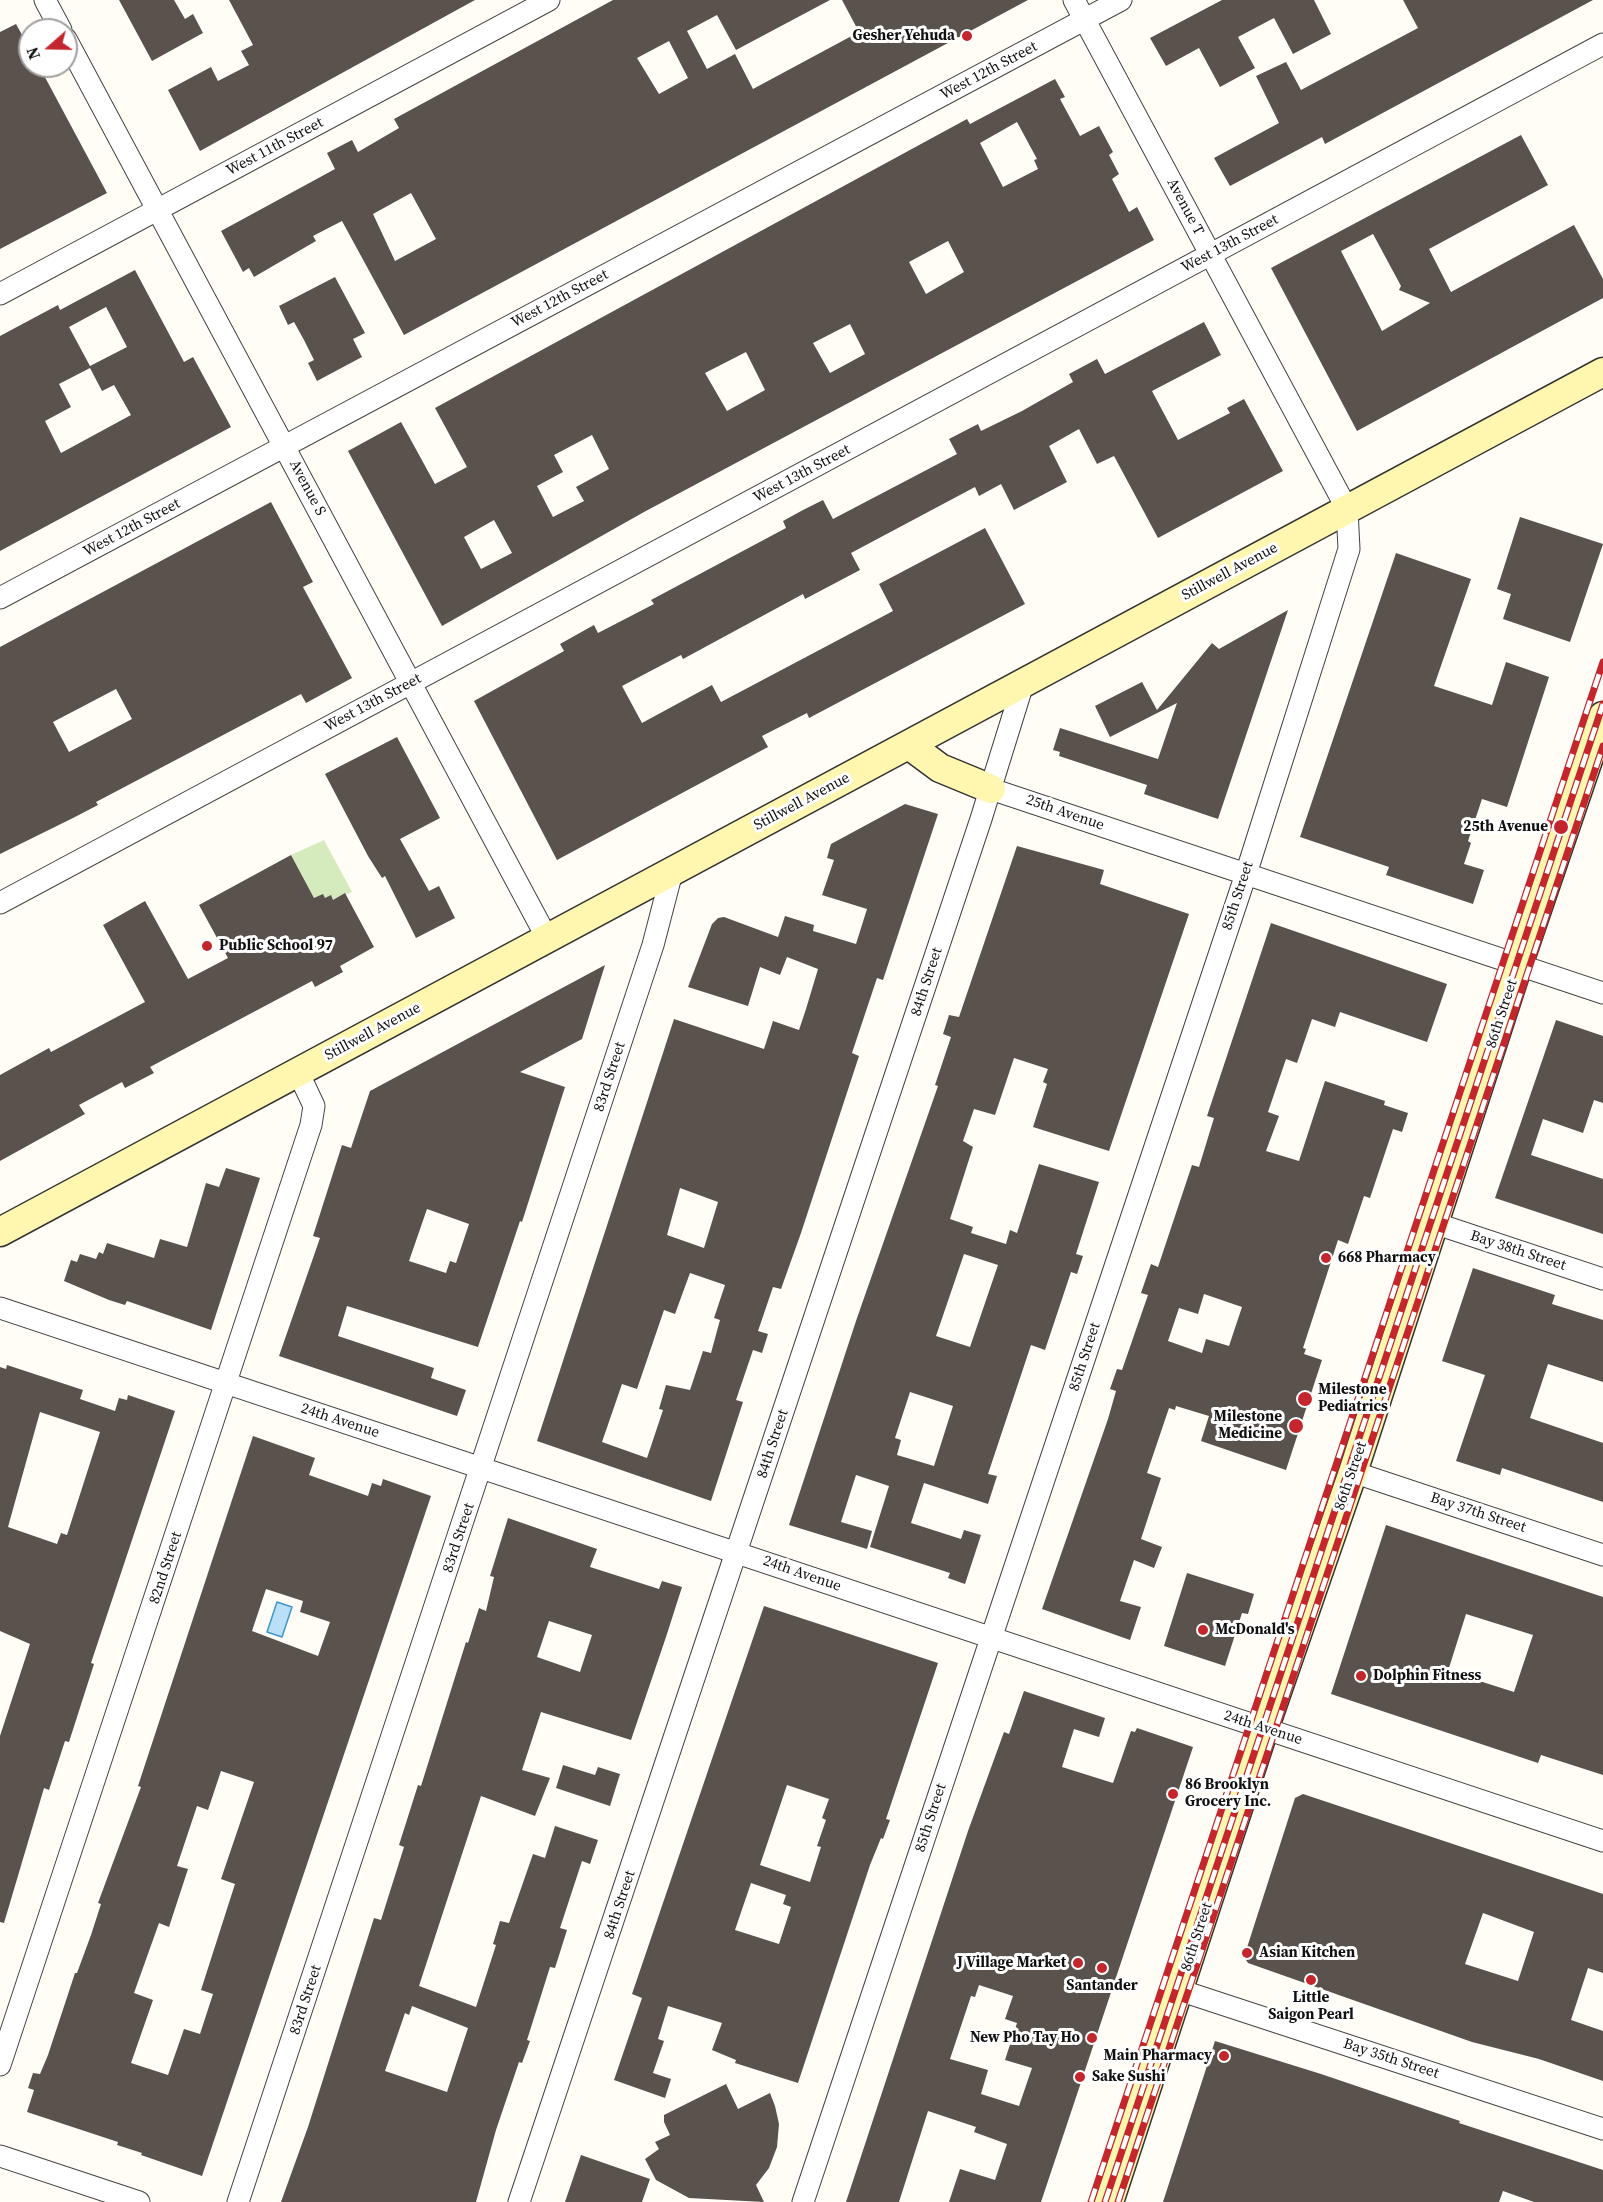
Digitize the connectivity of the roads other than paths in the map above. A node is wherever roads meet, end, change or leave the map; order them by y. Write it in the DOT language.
graph roads {
  1 [pos="45,0"];
  2 [pos="549,0"];
  3 [pos="1074,0"];
  4 [pos="1121,0"];
  5 [pos="55,18"];
  6 [pos="1085,20"];
  7 [pos="1603,44"];
  8 [pos="78,61"];
  9 [pos="158,210"];
  10 [pos="1210,254"];
  11 [pos="0,294"];
  12 [pos="1603,372"];
  13 [pos="284,446"];
  14 [pos="1347,509"];
  15 [pos="0,598"];
  16 [pos="411,683"];
  17 [pos="1023,684"];
  18 [pos="1603,716"];
  19 [pos="909,745"];
  20 [pos="991,789"];
  21 [pos="672,872"];
  22 [pos="1246,874"];
  23 [pos="0,903"];
  24 [pos="547,938"];
  25 [pos="1518,965"];
  26 [pos="1603,993"];
  27 [pos="298,1072"];
  28 [pos="1434,1223"];
  29 [pos="0,1232"];
  30 [pos="1603,1280"];
  31 [pos="0,1308"];
  32 [pos="227,1383"];
  33 [pos="483,1468"];
  34 [pos="1353,1472"];
  35 [pos="737,1552"];
  36 [pos="1603,1555"];
  37 [pos="991,1637"];
  38 [pos="1264,1728"];
  39 [pos="1603,1841"];
  40 [pos="1179,1990"];
  41 [pos="0,2065"];
  42 [pos="1603,2129"];
  43 [pos="0,2156"];
  44 [pos="139,2202"];
  45 [pos="238,2202"];
  46 [pos="519,2202"];
  47 [pos="803,2202"];
  48 [pos="1109,2202"];
  1 -- 5 [label="street"];
  2 -- 9 [label="street, West 11th Street"];
  3 -- 6 [label="street, Avenue T"];
  4 -- 6 [label="street, West 12th Street"];
  6 -- 10 [label="street, Avenue T"];
  6 -- 13 [label="street, West 12th Street"];
  7 -- 10 [label="street, West 13th Street"];
  8 -- 9 [label="street, Avenue S"];
  9 -- 11 [label="street, West 11th Street"];
  9 -- 13 [label="street, Avenue S"];
  10 -- 14 [label="street, Avenue T"];
  10 -- 16 [label="street, West 13th Street"];
  12 -- 14 [label="main road, Stillwell Avenue"];
  13 -- 15 [label="street, West 12th Street"];
  13 -- 16 [label="street, Avenue S"];
  14 -- 17 [label="main road, Stillwell Avenue"];
  14 -- 22 [label="street, 85th Street"];
  16 -- 23 [label="street, West 13th Street"];
  16 -- 24 [label="street, Avenue S"];
  17 -- 19 [label="main road, Stillwell Avenue"];
  17 -- 20 [label="street, 84th Street"];
  18 -- 25 [label="main road, 86th Street"];
  19 -- 20 [label="main road, 25th Avenue"];
  19 -- 21 [label="main road, Stillwell Avenue"];
  20 -- 22 [label="street, 25th Avenue"];
  20 -- 35 [label="street, 84th Street"];
  21 -- 24 [label="main road, Stillwell Avenue"];
  21 -- 33 [label="street, 83rd Street"];
  22 -- 25 [label="street, 25th Avenue"];
  22 -- 37 [label="street, 85th Street"];
  24 -- 27 [label="main road, Stillwell Avenue"];
  25 -- 26 [label="street, 25th Avenue"];
  25 -- 28 [label="main road, 86th Street"];
  27 -- 29 [label="main road, Stillwell Avenue"];
  27 -- 32 [label="street, 82nd Street"];
  28 -- 30 [label="street, Bay 38th Street"];
  28 -- 34 [label="main road, 86th Street"];
  31 -- 32 [label="street, 24th Avenue"];
  32 -- 33 [label="street, 24th Avenue"];
  32 -- 41 [label="street, 82nd Street"];
  33 -- 35 [label="street, 24th Avenue"];
  33 -- 45 [label="street, 83rd Street"];
  34 -- 36 [label="street, Bay 37th Street"];
  34 -- 38 [label="main road, 86th Street"];
  35 -- 37 [label="street, 24th Avenue"];
  35 -- 46 [label="street, 84th Street"];
  37 -- 38 [label="street, 24th Avenue"];
  37 -- 47 [label="street, 85th Street"];
  38 -- 39 [label="street, 24th Avenue"];
  38 -- 40 [label="main road, 86th Street"];
  40 -- 42 [label="street, Bay 35th Street"];
  40 -- 48 [label="main road, 86th Street"];
  43 -- 44 [label="street"];
}
